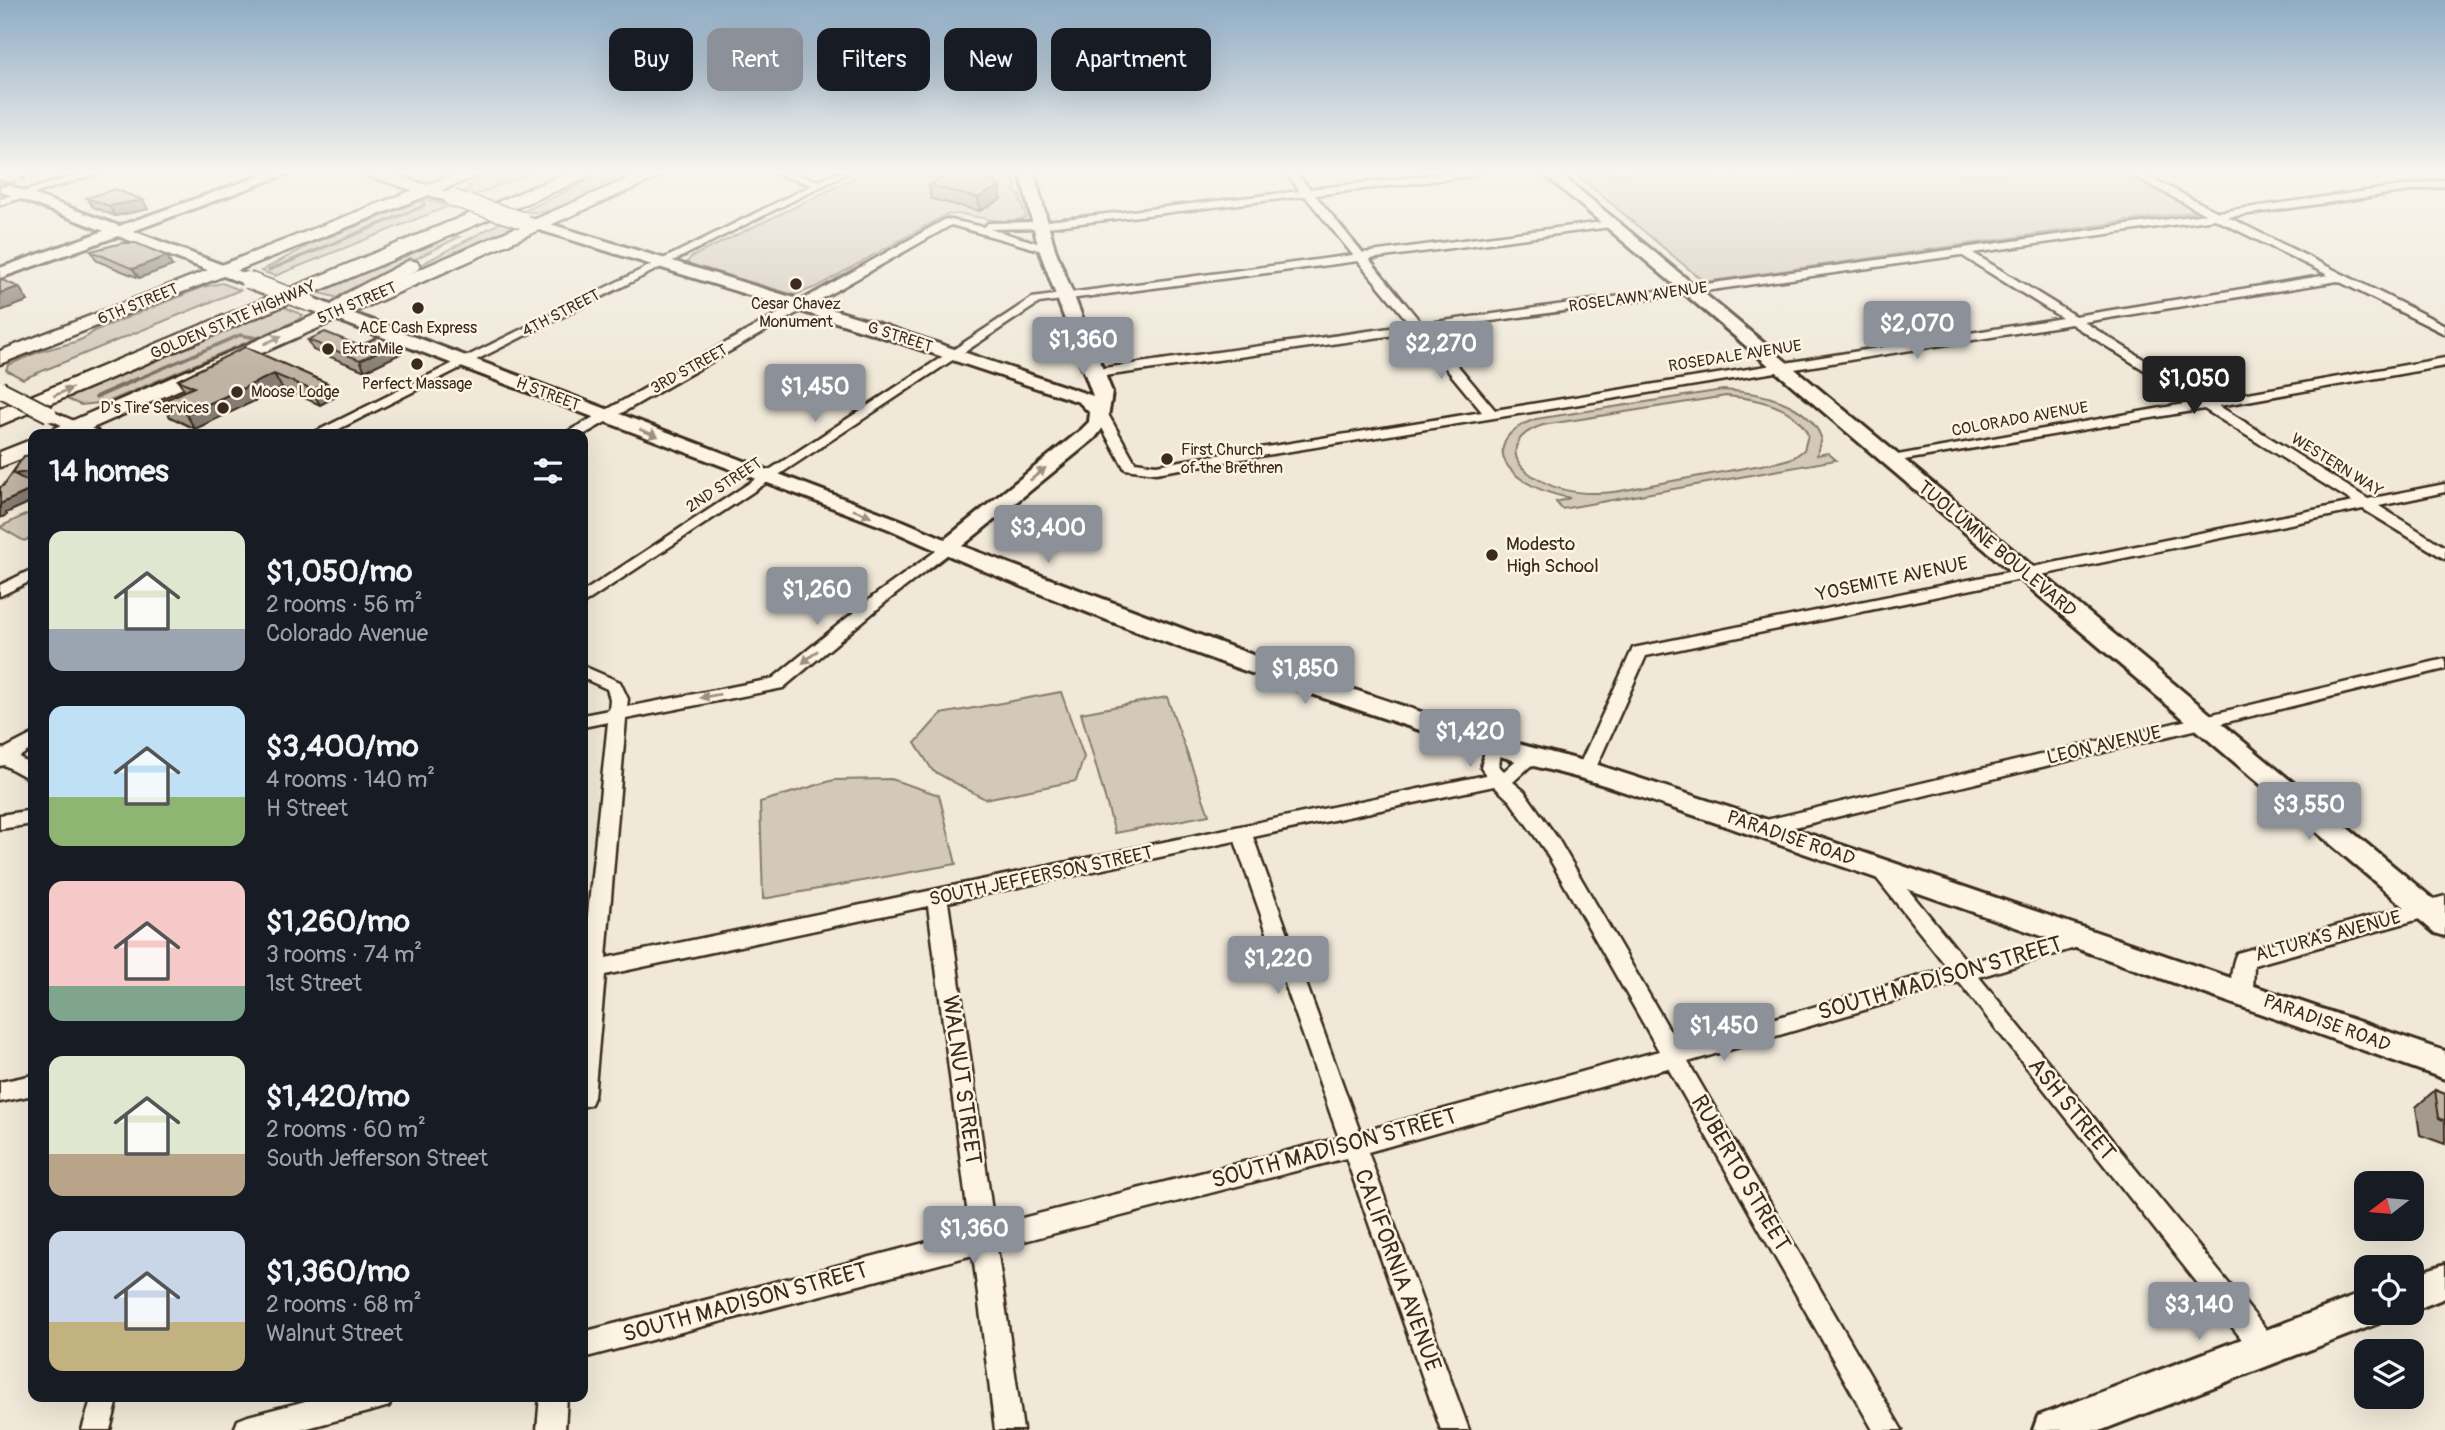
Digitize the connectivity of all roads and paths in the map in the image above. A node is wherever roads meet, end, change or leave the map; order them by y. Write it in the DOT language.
graph roads {
  1 [pos="93,240"];
  2 [pos="144,240"];
  3 [pos="302,240"];
  4 [pos="381,240"];
  5 [pos="424,240"];
  6 [pos="459,240"];
  7 [pos="491,240"];
  8 [pos="589,240"];
  9 [pos="708,240"];
  10 [pos="924,240"];
  11 [pos="1014,240"];
  12 [pos="1044,240"];
  13 [pos="1346,240"];
  14 [pos="1491,240"];
  15 [pos="1629,240"];
  16 [pos="2033,240"];
  17 [pos="2265,240"];
  18 [pos="1047,249"];
  19 [pos="1961,250"];
  20 [pos="1361,257"];
  21 [pos="663,262"];
  22 [pos="222,271"];
  23 [pos="0,273"];
  24 [pos="2339,277"];
  25 [pos="1688,289"];
  26 [pos="1065,296"];
  27 [pos="802,305"];
  28 [pos="334,312"];
  29 [pos="2072,320"];
  30 [pos="1419,328"];
  31 [pos="2445,330"];
  32 [pos="952,353"];
  33 [pos="0,358"];
  34 [pos="91,358"];
  35 [pos="463,362"];
  36 [pos="2445,362"];
  37 [pos="1780,366"];
  38 [pos="1097,373"];
  39 [pos="1038,382"];
  40 [pos="26,384"];
  41 [pos="0,388"];
  42 [pos="0,395"];
  43 [pos="2205,403"];
  44 [pos="1100,411"];
  45 [pos="1490,413"];
  46 [pos="606,416"];
  47 [pos="0,418"];
  48 [pos="72,429"];
  49 [pos="82,429"];
  50 [pos="328,429"];
  51 [pos="584,429"];
  52 [pos="28,448"];
  53 [pos="0,460"];
  54 [pos="1892,460"];
  55 [pos="767,478"];
  56 [pos="2445,488"];
  57 [pos="2366,504"];
  58 [pos="947,548"];
  59 [pos="2445,554"];
  60 [pos="2026,573"];
  61 [pos="28,577"];
  62 [pos="0,591"];
  63 [pos="588,596"];
  64 [pos="1134,621"];
  65 [pos="2445,664"];
  66 [pos="588,673"];
  67 [pos="619,713"];
  68 [pos="588,720"];
  69 [pos="2203,722"];
  70 [pos="28,743"];
  71 [pos="1493,745"];
  72 [pos="1531,756"];
  73 [pos="1,759"];
  74 [pos="1586,770"];
  75 [pos="28,772"];
  76 [pos="1498,778"];
  77 [pos="28,818"];
  78 [pos="0,822"];
  79 [pos="1762,828"];
  80 [pos="1242,833"];
  81 [pos="1881,870"];
  82 [pos="937,897"];
  83 [pos="2439,913"];
  84 [pos="2081,937"];
  85 [pos="589,970"];
  86 [pos="1962,973"];
  87 [pos="588,991"];
  88 [pos="2242,993"];
  89 [pos="1674,1056"];
  90 [pos="2445,1065"];
  91 [pos="28,1086"];
  92 [pos="0,1092"];
  93 [pos="1354,1144"];
  94 [pos="984,1240"];
  95 [pos="2445,1281"];
  96 [pos="2424,1289"];
  97 [pos="2354,1314"];
  98 [pos="588,1344"];
  99 [pos="2264,1348"];
  100 [pos="104,1402"];
  101 [pos="356,1402"];
  102 [pos="553,1402"];
  103 [pos="96,1430"];
  104 [pos="248,1430"];
  105 [pos="551,1430"];
  106 [pos="1009,1430"];
  107 [pos="1455,1430"];
  108 [pos="1888,1430"];
  109 [pos="2052,1430"];
  1 -- 23 [label="main road"];
  2 -- 22 [label="main road, H STREET"];
  3 -- 22 [label="main road, 6TH STREET"];
  4 -- 34 [label="highway, GOLDEN STATE HIGHWAY"];
  47 -- 5 [label="highway, GOLDEN STATE HIGHWAY, one-way"];
  6 -- 28 [label="highway"];
  7 -- 28 [label="main road, 5TH STREET"];
  8 -- 21 [label="main road, G STREET"];
  9 -- 21 [label="street, 4TH STREET"];
  10 -- 27 [label="street, 3RD STREET"];
  11 -- 18 [label="street"];
  12 -- 18 [label="main road"];
  13 -- 20 [label="street"];
  14 -- 20 [label="street, 2ND STREET"];
  15 -- 25 [label="main road, TUOLUMNE BOULEVARD"];
  16 -- 19 [label="street, ROSELAWN AVENUE"];
  17 -- 24 [label="street"];
  18 -- 26 [label="main road"];
  19 -- 25 [label="street, ROSELAWN AVENUE"];
  19 -- 29 [label="street, WESTERN WAY"];
  20 -- 26 [label="street, 2ND STREET"];
  20 -- 30 [label="street"];
  21 -- 27 [label="main road, G STREET"];
  21 -- 35 [label="street, 4TH STREET"];
  22 -- 28 [label="main road, H STREET, bridge"];
  22 -- 33 [label="main road, 6TH STREET"];
  24 -- 29 [label="street, ROSEDALE AVENUE"];
  24 -- 31 [label="street"];
  25 -- 30 [label="street, ROSELAWN AVENUE"];
  25 -- 37 [label="main road, TUOLUMNE BOULEVARD"];
  26 -- 32 [label="street, 2ND STREET"];
  26 -- 38 [label="main road"];
  27 -- 32 [label="main road, G STREET"];
  27 -- 46 [label="street, 3RD STREET"];
  28 -- 35 [label="main road, H STREET"];
  49 -- 28 [label="main road, 5TH STREET, one-way"];
  29 -- 37 [label="street, ROSEDALE AVENUE"];
  29 -- 43 [label="street, WESTERN WAY"];
  30 -- 38 [label="street, ROSELAWN AVENUE"];
  30 -- 45 [label="street"];
  32 -- 39 [label="main road, G STREET"];
  32 -- 55 [label="street, 2ND STREET"];
  35 -- 46 [label="main road, H STREET"];
  35 -- 50 [label="street, 4TH STREET"];
  36 -- 43 [label="street, COLORADO AVENUE"];
  37 -- 45 [label="street, ROSEDALE AVENUE"];
  37 -- 54 [label="main road, TUOLUMNE BOULEVARD"];
  38 -- 39 [label="main road, ROSELAWN AVENUE"];
  38 -- 44 [label="main road"];
  39 -- 44 [label="main road, G STREET"];
  40 -- 42 [label="highway"];
  41 -- 48 [label="street, bridge"];
  43 -- 54 [label="street, COLORADO AVENUE"];
  43 -- 57 [label="street, WESTERN WAY"];
  44 -- 45 [label="street, ROSEDALE AVENUE"];
  58 -- 44 [label="main road, one-way"];
  46 -- 51 [label="street, 3RD STREET"];
  46 -- 55 [label="main road, H STREET, one-way"];
  52 -- 53 [label="main road"];
  54 -- 60 [label="main road, TUOLUMNE BOULEVARD"];
  55 -- 58 [label="main road, H STREET, one-way"];
  55 -- 63 [label="street, 2ND STREET"];
  56 -- 57 [label="street, YOSEMITE AVENUE"];
  57 -- 59 [label="street, WESTERN WAY"];
  57 -- 60 [label="street, YOSEMITE AVENUE"];
  58 -- 64 [label="main road, H STREET"];
  58 -- 67 [label="street, one-way"];
  60 -- 69 [label="main road, TUOLUMNE BOULEVARD"];
  60 -- 74 [label="street, YOSEMITE AVENUE"];
  61 -- 62 [label="street"];
  64 -- 71 [label="main road, PARADISE ROAD"];
  65 -- 69 [label="street, LEON AVENUE"];
  66 -- 67 [label="street"];
  67 -- 68 [label="street"];
  67 -- 85 [label="street"];
  69 -- 79 [label="street, LEON AVENUE"];
  69 -- 83 [label="main road, TUOLUMNE BOULEVARD"];
  70 -- 73 [label="street"];
  71 -- 72 [label="main road, PARADISE ROAD"];
  71 -- 76 [label="street"];
  72 -- 74 [label="main road, PARADISE ROAD"];
  72 -- 76 [label="street, SOUTH JEFFERSON STREET"];
  73 -- 75 [label="street"];
  74 -- 79 [label="main road, PARADISE ROAD"];
  76 -- 80 [label="street, SOUTH JEFFERSON STREET"];
  76 -- 89 [label="street, RUBERTO STREET"];
  77 -- 78 [label="street"];
  79 -- 81 [label="main road, PARADISE ROAD"];
  80 -- 82 [label="street, SOUTH JEFFERSON STREET"];
  80 -- 93 [label="street, CALIFORNIA AVENUE"];
  81 -- 84 [label="main road, PARADISE ROAD"];
  81 -- 86 [label="street, ASH STREET"];
  82 -- 85 [label="street, SOUTH JEFFERSON STREET"];
  82 -- 94 [label="street, WALNUT STREET"];
  83 -- 88 [label="street, ALTURAS AVENUE"];
  84 -- 86 [label="street, SOUTH MADISON STREET"];
  84 -- 88 [label="main road, PARADISE ROAD"];
  85 -- 87 [label="street"];
  86 -- 89 [label="street, SOUTH MADISON STREET"];
  86 -- 99 [label="street, ASH STREET"];
  88 -- 90 [label="main road, PARADISE ROAD"];
  89 -- 93 [label="street, SOUTH MADISON STREET"];
  89 -- 108 [label="street, RUBERTO STREET"];
  91 -- 92 [label="street"];
  93 -- 94 [label="street, SOUTH MADISON STREET"];
  93 -- 107 [label="street, CALIFORNIA AVENUE"];
  94 -- 98 [label="street, SOUTH MADISON STREET"];
  94 -- 106 [label="street, WALNUT STREET"];
  95 -- 96 [label="main road"];
  97 -- 99 [label="main road"];
  99 -- 109 [label="main road"];
  100 -- 103 [label="street"];
  101 -- 104 [label="street"];
  102 -- 105 [label="street"];
}
